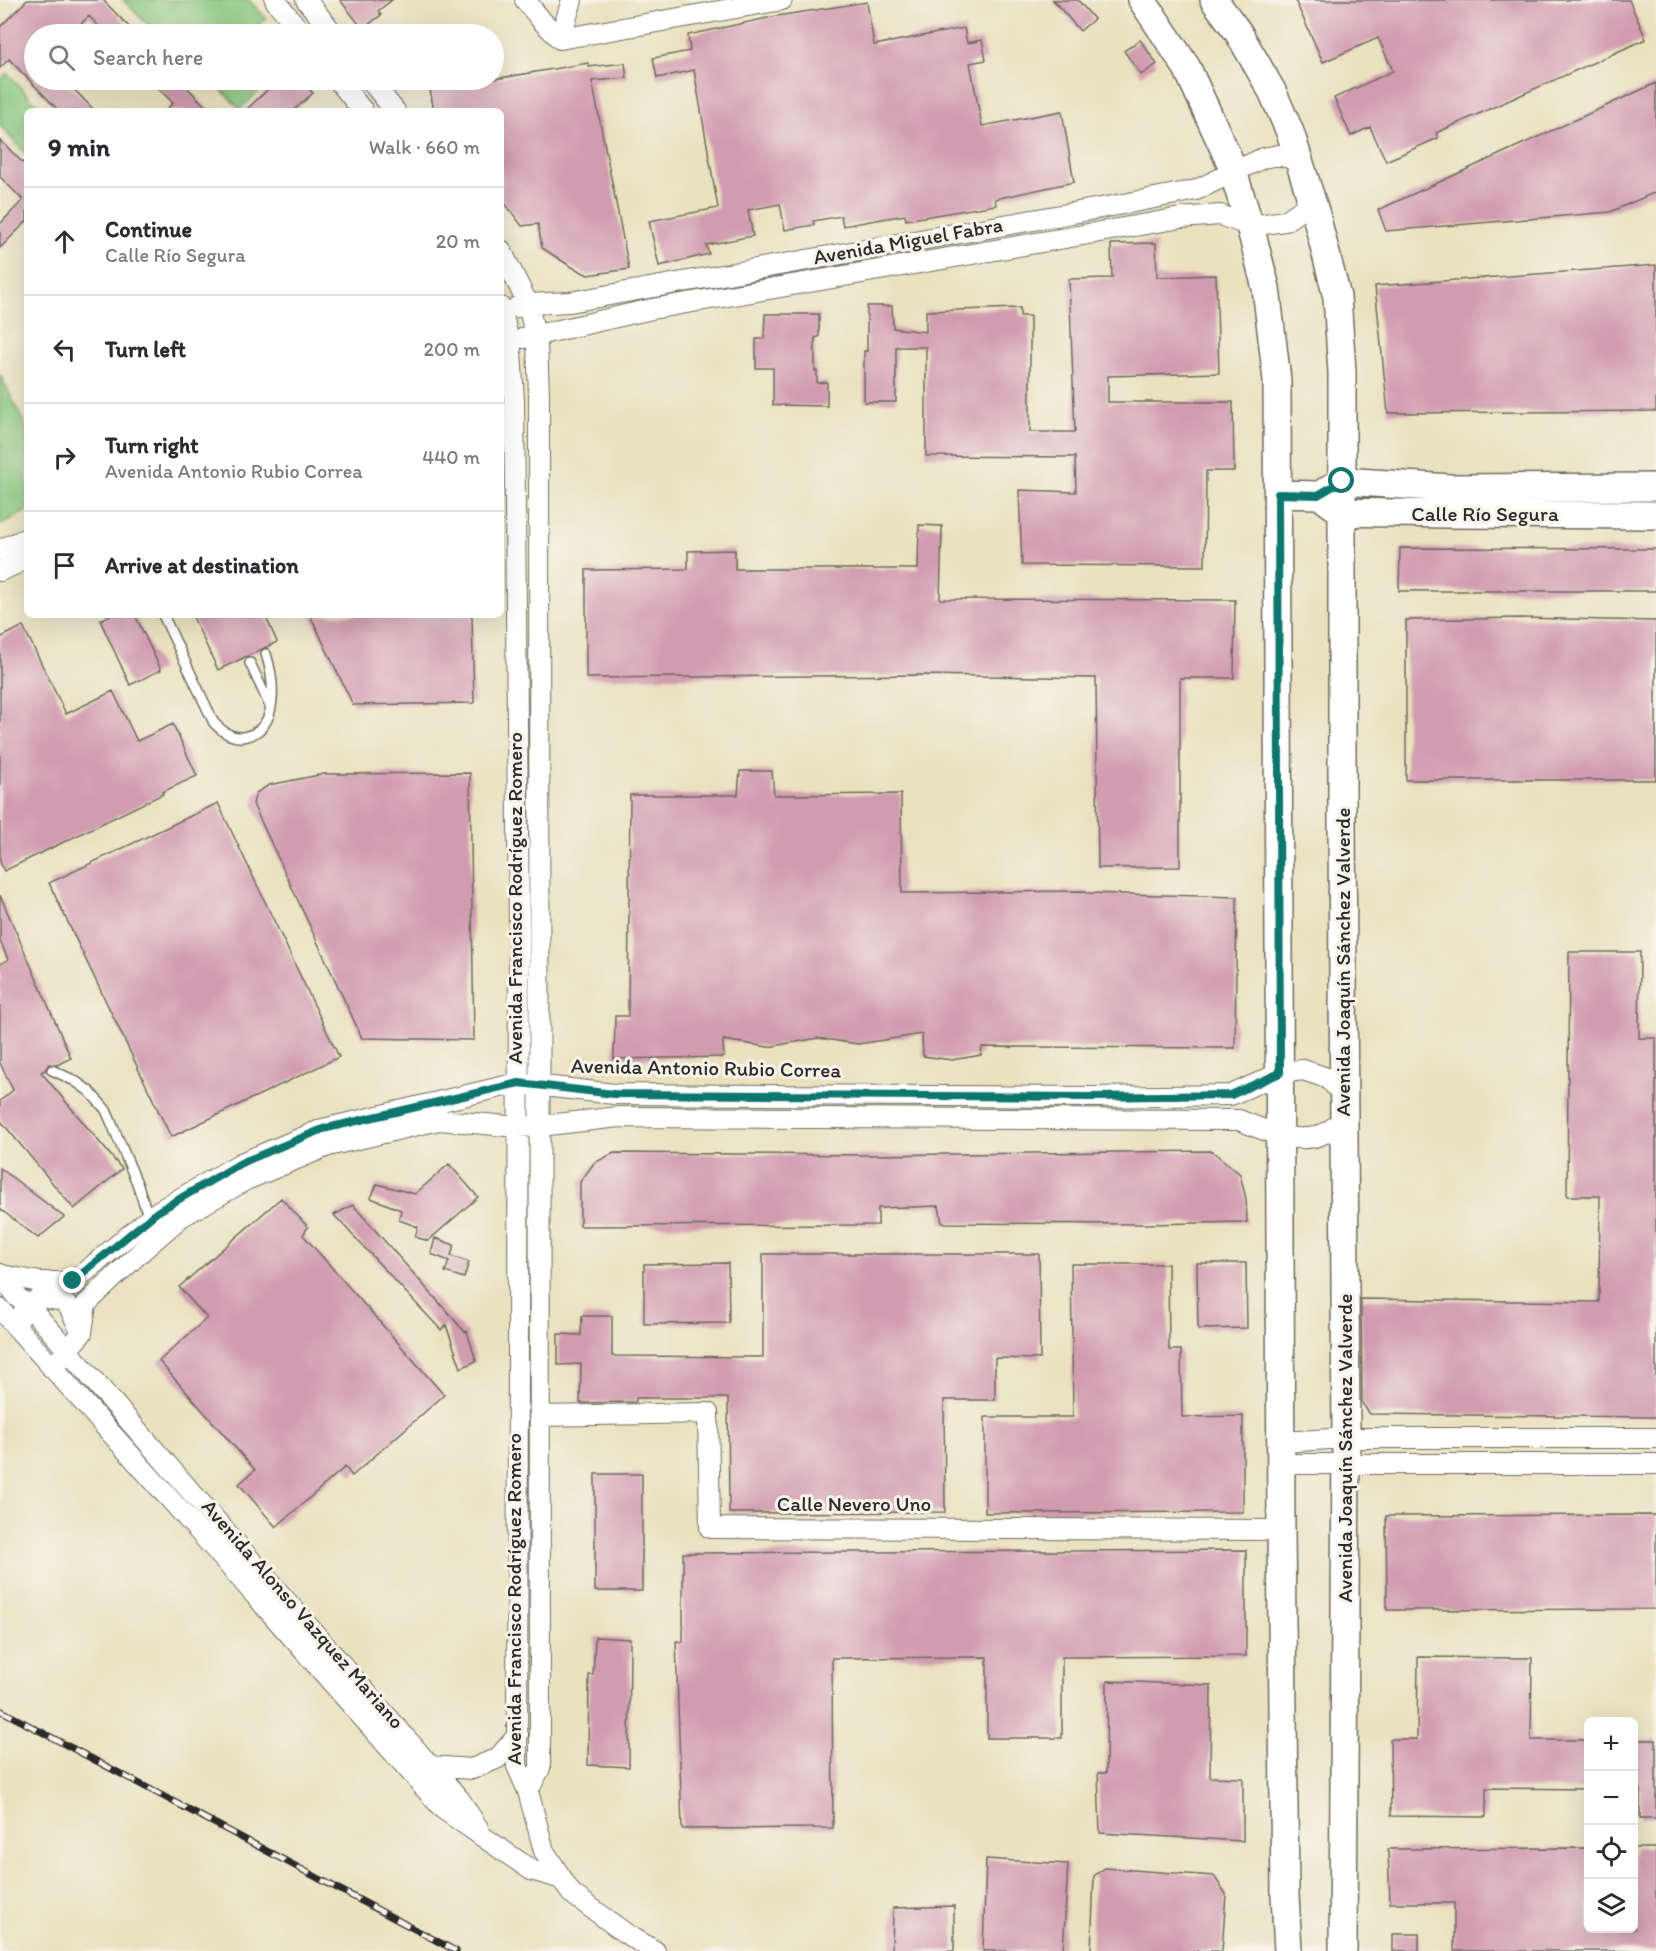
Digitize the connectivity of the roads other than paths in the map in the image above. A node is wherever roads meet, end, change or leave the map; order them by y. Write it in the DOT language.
graph roads {
  1 [pos="275,0"];
  2 [pos="306,0"];
  3 [pos="525,0"];
  4 [pos="572,0"];
  5 [pos="782,0"];
  6 [pos="1142,0"];
  7 [pos="1214,0"];
  8 [pos="294,24"];
  9 [pos="326,24"];
  10 [pos="560,39"];
  11 [pos="346,90"];
  12 [pos="378,90"];
  13 [pos="361,108"];
  14 [pos="393,108"];
  15 [pos="1299,161"];
  16 [pos="1233,173"];
  17 [pos="1309,191"];
  18 [pos="1250,226"];
  19 [pos="504,256"];
  20 [pos="528,304"];
  21 [pos="504,310"];
  22 [pos="536,335"];
  23 [pos="505,343"];
  24 [pos="1656,487"];
  25 [pos="1278,494"];
  26 [pos="1336,495"];
  27 [pos="1447,514"];
  28 [pos="1656,514"];
  29 [pos="24,539"];
  30 [pos="0,550"];
  31 [pos="1343,551"];
  32 [pos="24,560"];
  33 [pos="0,571"];
  34 [pos="164,618"];
  35 [pos="266,654"];
  36 [pos="249,663"];
  37 [pos="271,709"];
  38 [pos="52,1070"];
  39 [pos="1280,1073"];
  40 [pos="519,1083"];
  41 [pos="539,1087"];
  42 [pos="495,1089"];
  43 [pos="570,1090"];
  44 [pos="1344,1107"];
  45 [pos="571,1123"];
  46 [pos="490,1124"];
  47 [pos="375,1125"];
  48 [pos="539,1126"];
  49 [pos="518,1127"];
  50 [pos="1280,1136"];
  51 [pos="158,1220"];
  52 [pos="0,1274"];
  53 [pos="73,1281"];
  54 [pos="29,1299"];
  55 [pos="89,1301"];
  56 [pos="0,1309"];
  57 [pos="15,1326"];
  58 [pos="82,1333"];
  59 [pos="67,1350"];
  60 [pos="51,1368"];
  61 [pos="539,1416"];
  62 [pos="1656,1438"];
  63 [pos="1346,1451"];
  64 [pos="1282,1453"];
  65 [pos="1656,1464"];
  66 [pos="1281,1530"];
  67 [pos="518,1735"];
  68 [pos="430,1766"];
  69 [pos="528,1791"];
  70 [pos="484,1838"];
  71 [pos="562,1879"];
  72 [pos="1285,1896"];
  73 [pos="655,1951"];
  74 [pos="1278,1951"];
  75 [pos="1288,1951"];
  76 [pos="1343,1951"];
  1 -- 8 [label="street"];
  2 -- 9 [label="street"];
  3 -- 10 [label="street"];
  4 -- 10 [label="street"];
  5 -- 10 [label="street"];
  6 -- 16 [label="main road"];
  7 -- 15 [label="main road, Avenida Joaquín Sánchez Valverde"];
  11 -- 13 [label="street"];
  12 -- 14 [label="street"];
  15 -- 16 [label="street, Avenida Miguel Fabra"];
  15 -- 17 [label="main road, Avenida Joaquín Sánchez Valverde"];
  16 -- 18 [label="main road"];
  16 -- 20 [label="street, Avenida Miguel Fabra"];
  17 -- 18 [label="street, Avenida Miguel Fabra"];
  17 -- 26 [label="main road, Avenida Joaquín Sánchez Valverde"];
  18 -- 22 [label="street, Avenida Miguel Fabra"];
  18 -- 25 [label="main road"];
  19 -- 20 [label="street, Avenida Francisco Rodríguez Romero"];
  20 -- 21 [label="street, Avenida Miguel Fabra"];
  20 -- 22 [label="street, Avenida Francisco Rodríguez Romero"];
  22 -- 23 [label="street, Avenida Miguel Fabra"];
  22 -- 41 [label="street, Avenida Francisco Rodríguez Romero"];
  23 -- 40 [label="street, Avenida Francisco Rodríguez Romero"];
  24 -- 26 [label="main road, Calle Río Segura"];
  25 -- 26 [label="main road, Calle Río Segura"];
  25 -- 39 [label="main road"];
  26 -- 27 [label="main road, Calle Río Segura"];
  26 -- 31 [label="main road, Avenida Joaquín Sánchez Valverde"];
  27 -- 28 [label="main road, Calle Río Segura"];
  27 -- 31 [label="main road"];
  29 -- 30 [label="street"];
  31 -- 44 [label="main road, Avenida Joaquín Sánchez Valverde"];
  32 -- 33 [label="street"];
  34 -- 37 [label="lane"];
  35 -- 37 [label="lane"];
  36 -- 37 [label="lane"];
  38 -- 51 [label="lane"];
  39 -- 43 [label="street, Avenida Antonio Rubio Correa"];
  39 -- 44 [label="street, Avenida Antonio Rubio Correa"];
  39 -- 50 [label="main road"];
  40 -- 41 [label="street, Avenida Antonio Rubio Correa"];
  40 -- 42 [label="street, Avenida Antonio Rubio Correa"];
  40 -- 49 [label="street, Avenida Francisco Rodríguez Romero"];
  41 -- 43 [label="street, Avenida Antonio Rubio Correa"];
  41 -- 48 [label="street, Avenida Francisco Rodríguez Romero"];
  42 -- 46 [label="street, Avenida Francisco Rodríguez Romero"];
  42 -- 47 [label="street, Avenida Antonio Rubio Correa"];
  43 -- 45 [label="street"];
  44 -- 50 [label="street, Avenida Antonio Rubio Correa"];
  44 -- 63 [label="main road, Avenida Joaquín Sánchez Valverde"];
  45 -- 48 [label="street, Avenida Antonio Rubio Correa"];
  45 -- 50 [label="street, Avenida Antonio Rubio Correa"];
  46 -- 47 [label="street, Avenida Antonio Rubio Correa"];
  46 -- 49 [label="street, Avenida Antonio Rubio Correa"];
  47 -- 51 [label="street, Avenida Antonio Rubio Correa"];
  48 -- 49 [label="street, Avenida Antonio Rubio Correa"];
  48 -- 61 [label="street, Avenida Francisco Rodríguez Romero"];
  49 -- 67 [label="street, Avenida Francisco Rodríguez Romero"];
  50 -- 64 [label="main road"];
  51 -- 53 [label="street, Avenida Antonio Rubio Correa"];
  51 -- 55 [label="street, Avenida Antonio Rubio Correa"];
  52 -- 53 [label="street"];
  52 -- 54 [label="street, Avenida Alonso Vazquez Mariano"];
  53 -- 54 [label="street, Avenida Antonio Rubio Correa"];
  53 -- 55 [label="street"];
  54 -- 57 [label="street"];
  54 -- 58 [label="street"];
  54 -- 59 [label="street, Avenida Alonso Vazquez Mariano"];
  55 -- 58 [label="street"];
  56 -- 57 [label="street, Avenida Alonso Vazquez Mariano"];
  57 -- 60 [label="street, Avenida Alonso Vazquez Mariano"];
  58 -- 59 [label="street"];
  59 -- 60 [label="street"];
  59 -- 68 [label="street, Avenida Alonso Vazquez Mariano"];
  60 -- 70 [label="street, Avenida Alonso Vazquez Mariano"];
  61 -- 66 [label="street, Calle Nevero Uno"];
  61 -- 69 [label="street, Avenida Francisco Rodríguez Romero"];
  62 -- 63 [label="street"];
  63 -- 64 [label="street"];
  63 -- 65 [label="street"];
  63 -- 76 [label="main road, Avenida Joaquín Sánchez Valverde"];
  64 -- 66 [label="main road"];
  66 -- 72 [label="main road"];
  67 -- 68 [label="street"];
  67 -- 69 [label="street, Avenida Francisco Rodríguez Romero"];
  68 -- 70 [label="street, Avenida Alonso Vazquez Mariano"];
  69 -- 71 [label="street"];
  70 -- 71 [label="street"];
  71 -- 73 [label="street"];
  72 -- 74 [label="street"];
  72 -- 75 [label="main road"];
}
